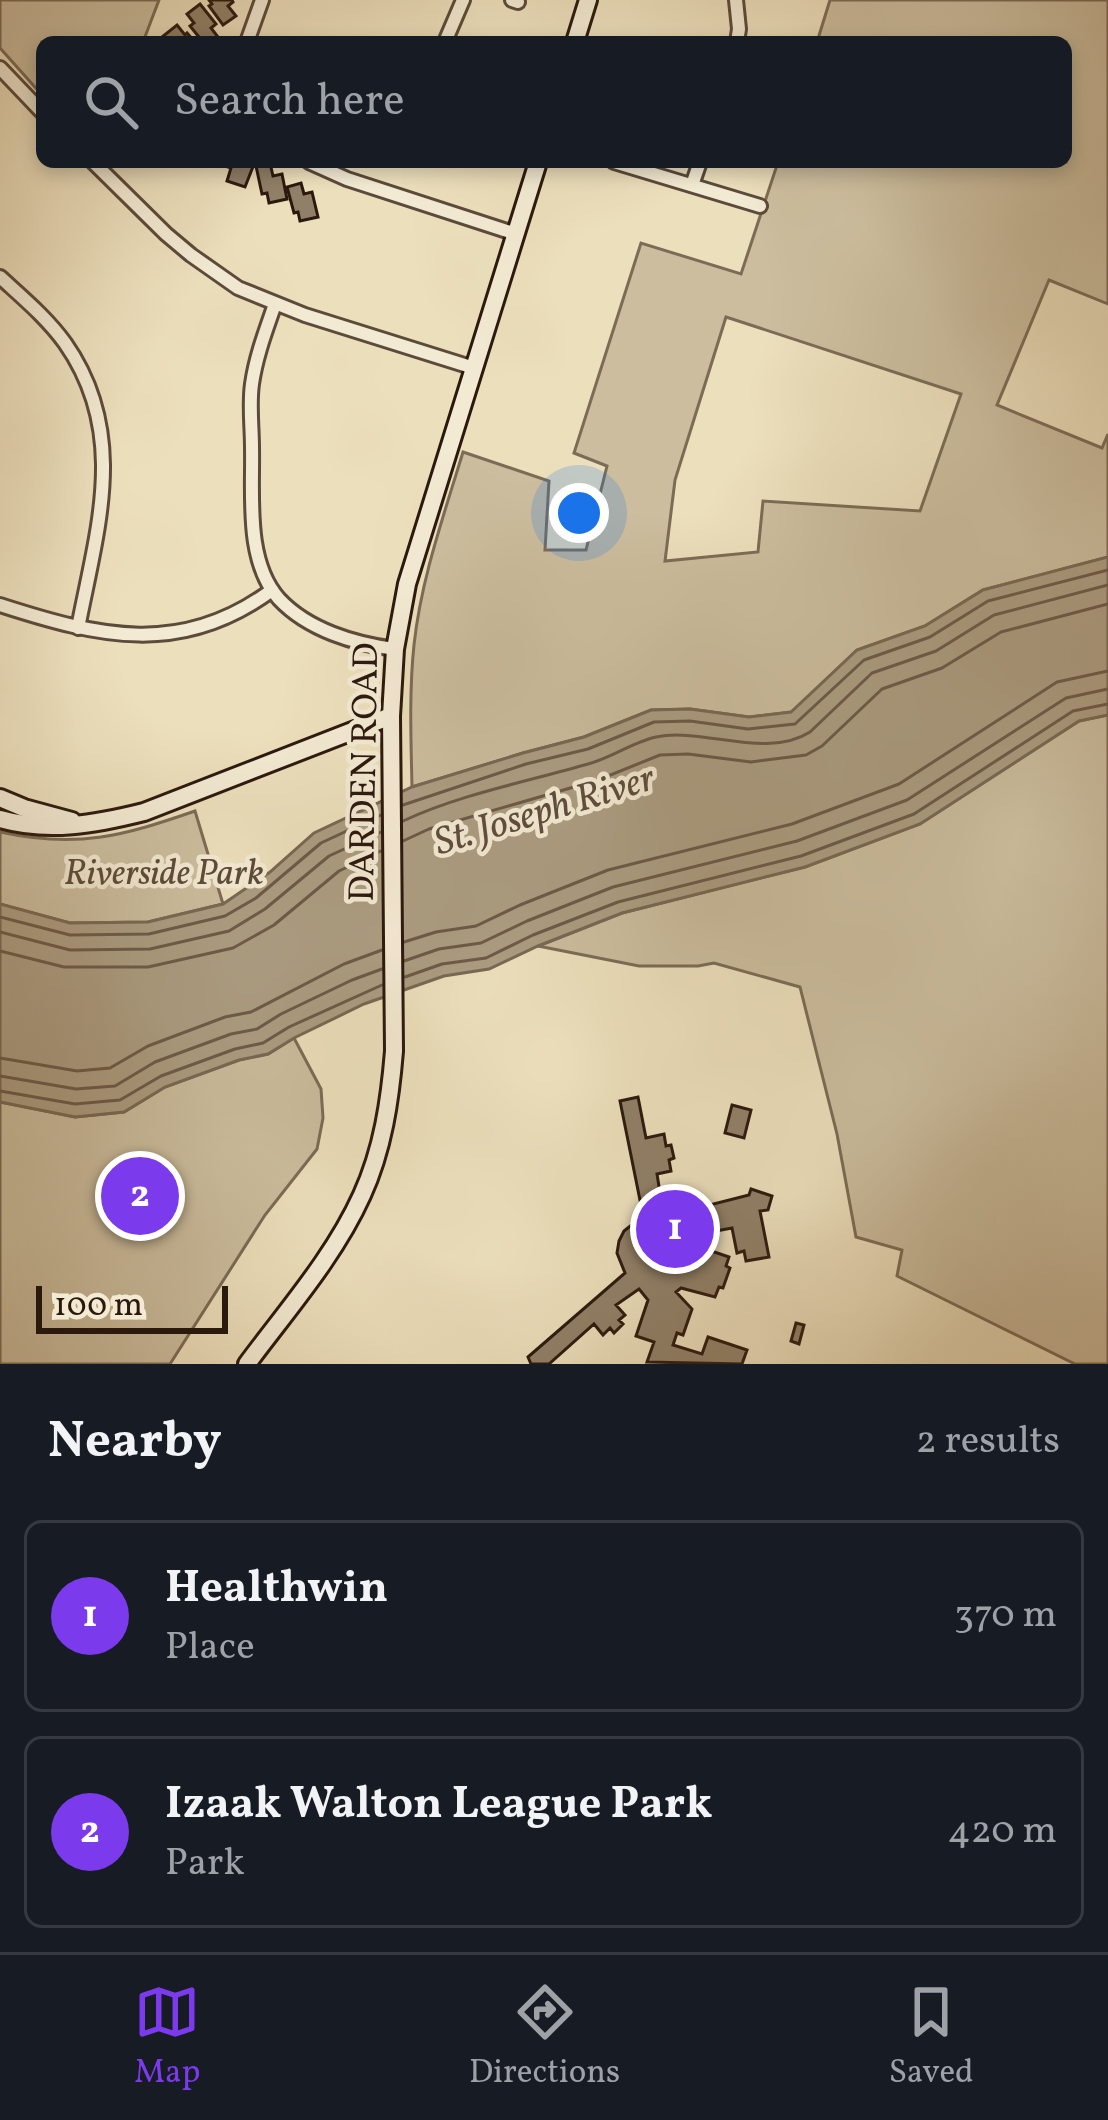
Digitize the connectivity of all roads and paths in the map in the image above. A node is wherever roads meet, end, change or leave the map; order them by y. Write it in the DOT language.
graph roads {
  1 [pos="262,0"];
  2 [pos="463,0"];
  3 [pos="588,0"];
  4 [pos="736,0"];
  5 [pos="249,36"];
  6 [pos="448,36"];
  7 [pos="577,36"];
  8 [pos="738,36"];
  9 [pos="0,68"];
  10 [pos="36,106"];
  11 [pos="99,168"];
  12 [pos="323,168"];
  13 [pos="351,168"];
  14 [pos="536,168"];
  15 [pos="634,168"];
  16 [pos="698,168"];
  17 [pos="347,178"];
  18 [pos="692,185"];
  19 [pos="760,206"];
  20 [pos="516,234"];
  21 [pos="0,277"];
  22 [pos="275,304"];
  23 [pos="474,368"];
  24 [pos="272,590"];
  25 [pos="0,605"];
  26 [pos="78,628"];
  27 [pos="395,649"];
  28 [pos="391,716"];
  29 [pos="0,797"];
  30 [pos="0,819"];
  31 [pos="84,824"];
  32 [pos="248,1364"];
  1 -- 5 [label="street"];
  2 -- 6 [label="street"];
  3 -- 7 [label="street"];
  4 -- 8 [label="street"];
  9 -- 10 [label="street"];
  11 -- 22 [label="street"];
  12 -- 17 [label="street"];
  13 -- 17 [label="street"];
  14 -- 20 [label="street, DARDEN ROAD"];
  15 -- 18 [label="street"];
  16 -- 18 [label="street"];
  17 -- 20 [label="street"];
  18 -- 19 [label="street"];
  20 -- 23 [label="street, DARDEN ROAD"];
  21 -- 26 [label="street"];
  22 -- 23 [label="street"];
  22 -- 24 [label="street"];
  23 -- 27 [label="street, DARDEN ROAD"];
  24 -- 26 [label="street"];
  24 -- 27 [label="street"];
  25 -- 26 [label="street"];
  27 -- 28 [label="street, DARDEN ROAD"];
  28 -- 31 [label="street"];
  28 -- 32 [label="street, DARDEN ROAD"];
  29 -- 31 [label="street"];
  30 -- 31 [label="street"];
}
